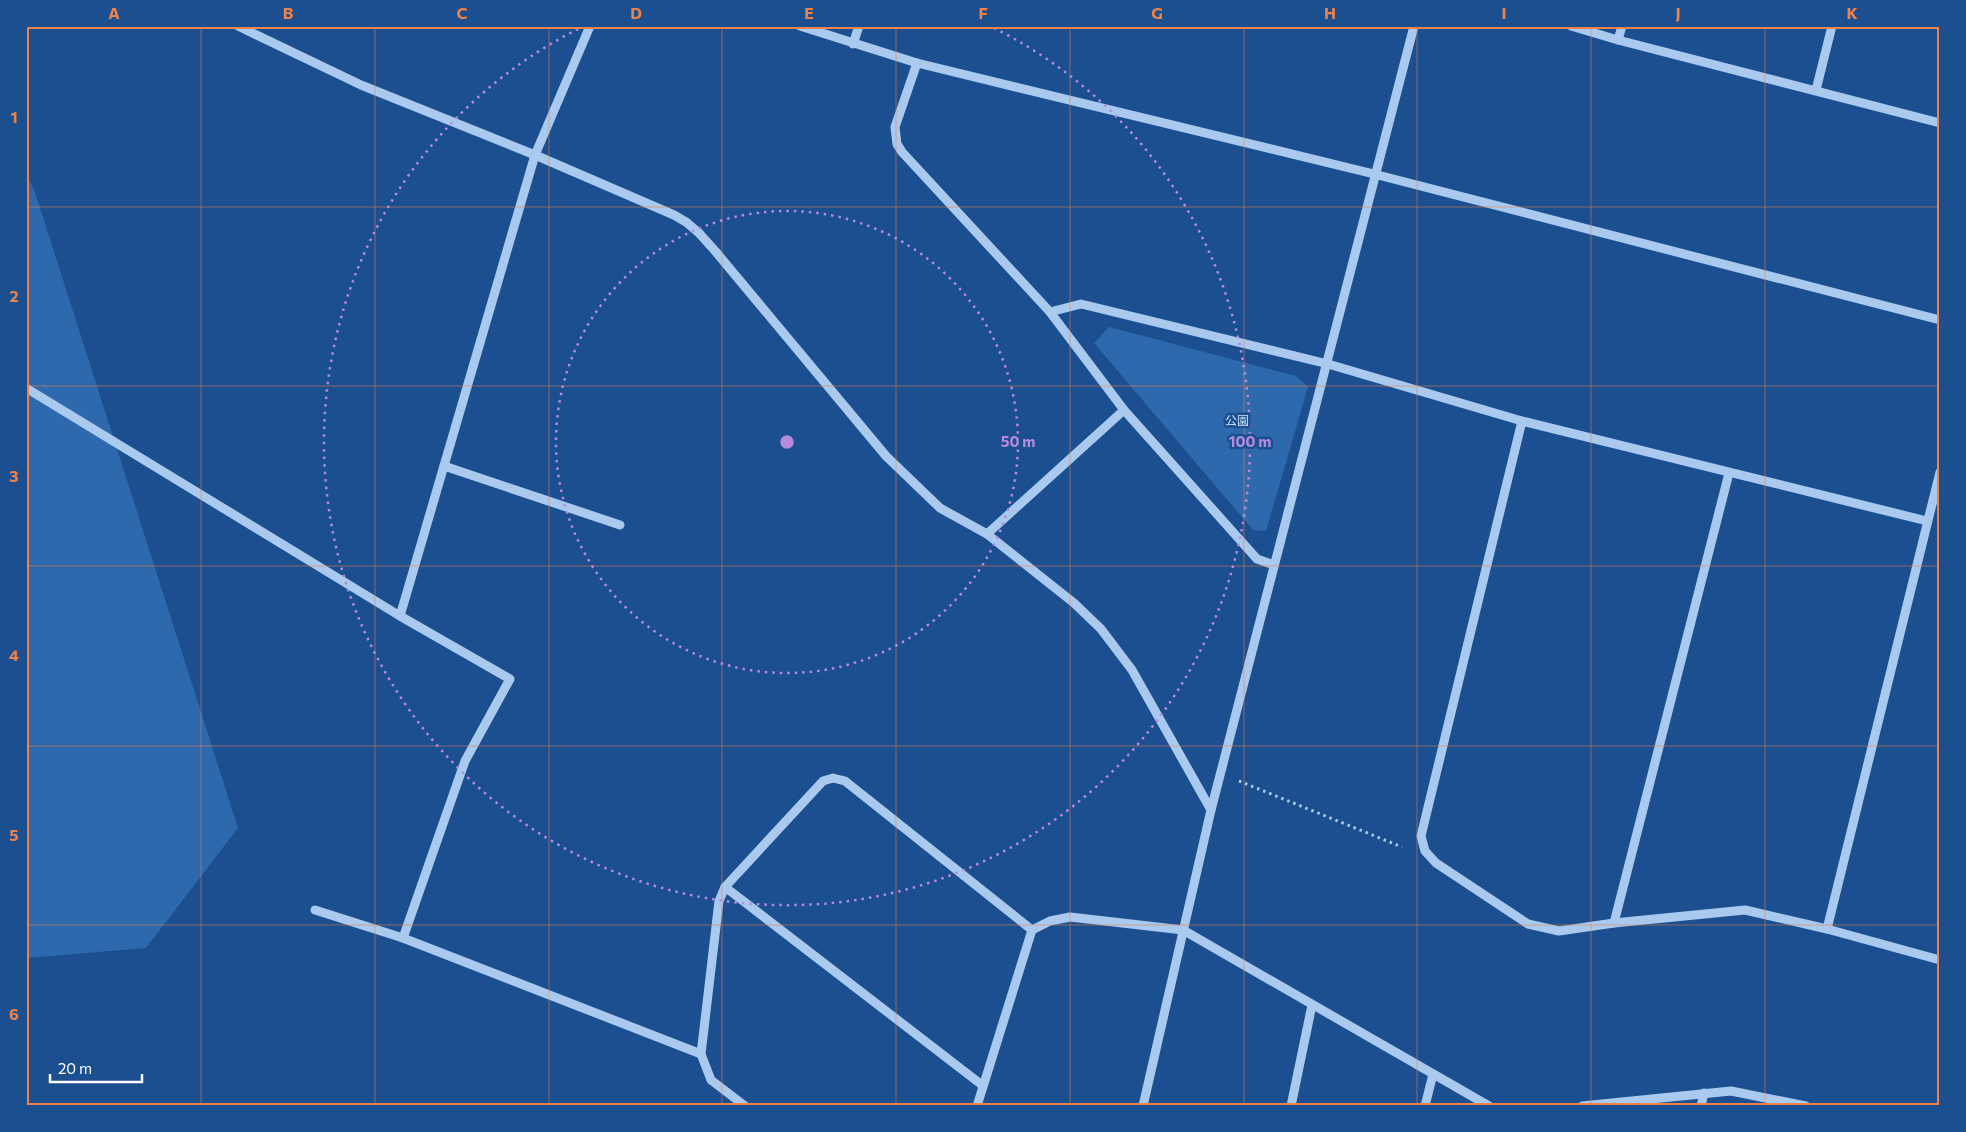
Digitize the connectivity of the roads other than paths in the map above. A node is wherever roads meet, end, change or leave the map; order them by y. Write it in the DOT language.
graph roads {
  1 [pos="238,26"];
  2 [pos="590,26"];
  3 [pos="800,26"];
  4 [pos="859,26"];
  5 [pos="1414,26"];
  6 [pos="1571,26"];
  7 [pos="1622,26"];
  8 [pos="1832,26"];
  9 [pos="1618,40"];
  10 [pos="853,44"];
  11 [pos="918,63"];
  12 [pos="1816,90"];
  13 [pos="1940,123"];
  14 [pos="535,155"];
  15 [pos="1374,174"];
  16 [pos="1050,312"];
  17 [pos="1940,320"];
  18 [pos="1328,364"];
  19 [pos="26,388"];
  20 [pos="1124,410"];
  21 [pos="1522,421"];
  22 [pos="444,466"];
  23 [pos="1940,472"];
  24 [pos="1729,473"];
  25 [pos="1927,521"];
  26 [pos="620,526"];
  27 [pos="987,534"];
  28 [pos="1274,565"];
  29 [pos="400,616"];
  30 [pos="1211,810"];
  31 [pos="724,887"];
  32 [pos="315,910"];
  33 [pos="1614,923"];
  34 [pos="1827,929"];
  35 [pos="1032,930"];
  36 [pos="1183,930"];
  37 [pos="403,938"];
  38 [pos="1940,960"];
  39 [pos="1312,1005"];
  40 [pos="702,1054"];
  41 [pos="1433,1074"];
  42 [pos="982,1085"];
  43 [pos="1704,1093"];
  44 [pos="745,1106"];
  45 [pos="977,1106"];
  46 [pos="1143,1106"];
  47 [pos="1291,1106"];
  48 [pos="1425,1106"];
  49 [pos="1488,1106"];
  50 [pos="1582,1106"];
  51 [pos="1701,1106"];
  52 [pos="1806,1106"];
  1 -- 14 [label="street"];
  2 -- 14 [label="street"];
  3 -- 10 [label="street"];
  4 -- 10 [label="street"];
  5 -- 15 [label="street"];
  6 -- 9 [label="street"];
  7 -- 9 [label="street"];
  8 -- 12 [label="street"];
  9 -- 12 [label="street"];
  10 -- 11 [label="street"];
  11 -- 15 [label="street"];
  11 -- 16 [label="street"];
  12 -- 13 [label="street"];
  14 -- 22 [label="street"];
  14 -- 27 [label="street"];
  15 -- 17 [label="street"];
  15 -- 18 [label="street"];
  16 -- 18 [label="street"];
  16 -- 20 [label="street"];
  18 -- 21 [label="street"];
  18 -- 28 [label="street"];
  19 -- 29 [label="street"];
  20 -- 27 [label="street"];
  20 -- 28 [label="street"];
  21 -- 24 [label="street"];
  21 -- 33 [label="street"];
  22 -- 26 [label="street"];
  22 -- 29 [label="street"];
  23 -- 25 [label="street"];
  24 -- 25 [label="street"];
  24 -- 33 [label="street"];
  25 -- 34 [label="street"];
  27 -- 30 [label="street"];
  28 -- 30 [label="street"];
  29 -- 37 [label="street"];
  30 -- 36 [label="street"];
  31 -- 35 [label="street"];
  31 -- 40 [label="street"];
  31 -- 42 [label="street"];
  32 -- 37 [label="street"];
  33 -- 34 [label="street"];
  34 -- 38 [label="street"];
  35 -- 36 [label="street"];
  35 -- 42 [label="street"];
  36 -- 39 [label="street"];
  36 -- 46 [label="street"];
  37 -- 40 [label="street"];
  39 -- 41 [label="street"];
  39 -- 47 [label="street"];
  40 -- 44 [label="street"];
  41 -- 48 [label="street"];
  41 -- 49 [label="street"];
  42 -- 45 [label="street"];
  43 -- 50 [label="street"];
  43 -- 51 [label="street"];
  43 -- 52 [label="street"];
}
